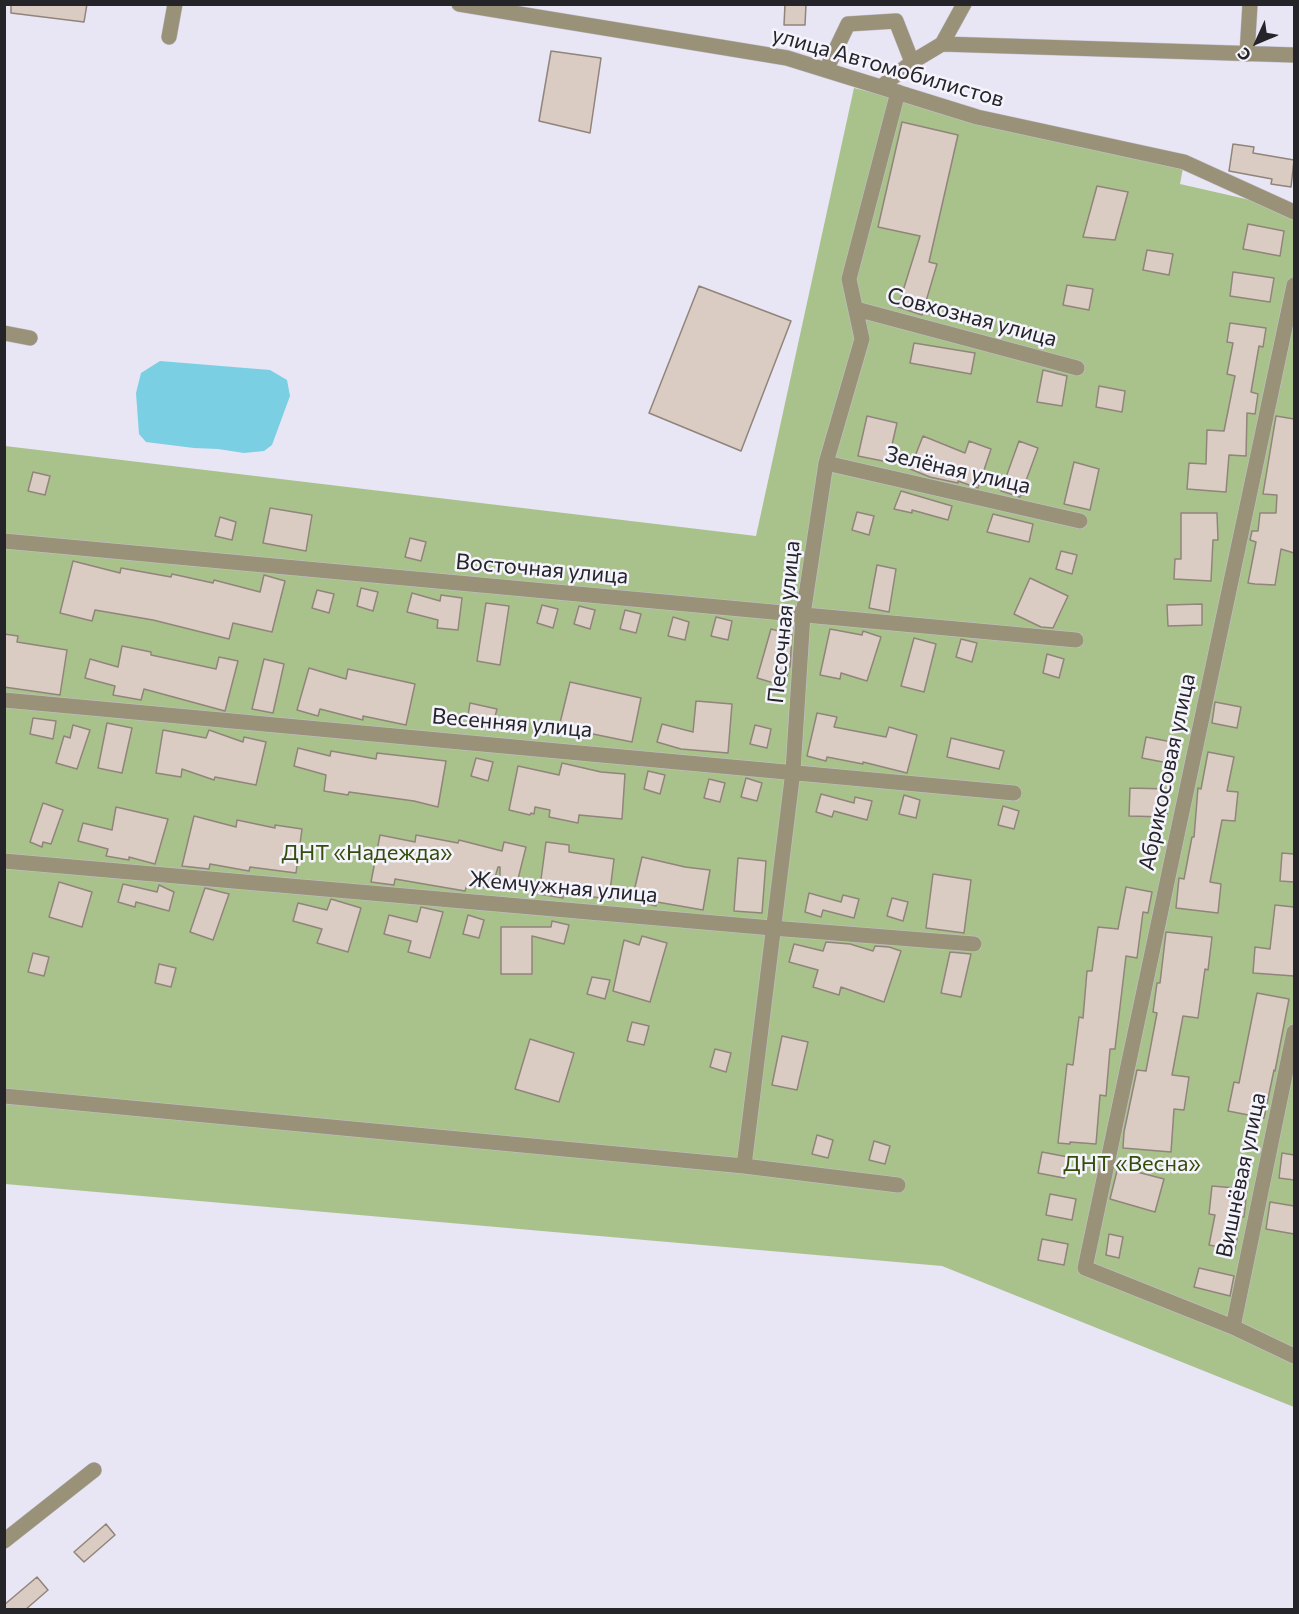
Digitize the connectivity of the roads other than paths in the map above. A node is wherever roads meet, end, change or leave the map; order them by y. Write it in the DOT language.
graph roads {
  1 [pos="175,4"];
  2 [pos="459,4"];
  3 [pos="964,4"];
  4 [pos="1250,4"];
  5 [pos="169,37"];
  6 [pos="942,44"];
  7 [pos="1247,54"];
  8 [pos="1294,55"];
  9 [pos="912,62"];
  10 [pos="826,70"];
  11 [pos="881,87"];
  12 [pos="898,92"];
  13 [pos="1294,212"];
  14 [pos="1293,295"];
  15 [pos="855,309"];
  16 [pos="4,333"];
  17 [pos="30,338"];
  18 [pos="1077,368"];
  19 [pos="826,463"];
  20 [pos="1080,521"];
  21 [pos="4,541"];
  22 [pos="803,615"];
  23 [pos="1076,640"];
  24 [pos="4,700"];
  25 [pos="793,771"];
  26 [pos="1014,793"];
  27 [pos="4,861"];
  28 [pos="772,928"];
  29 [pos="974,944"];
  30 [pos="1294,1032"];
  31 [pos="4,1096"];
  32 [pos="744,1166"];
  33 [pos="898,1185"];
  34 [pos="1233,1327"];
  35 [pos="1294,1356"];
  36 [pos="94,1470"];
  37 [pos="4,1542"];
  1 -- 5 [label="street"];
  2 -- 10 [label="street, улица Автомобилистов"];
  3 -- 6 [label="street"];
  4 -- 7 [label="street"];
  6 -- 7 [label="street"];
  6 -- 9 [label="street"];
  7 -- 8 [label="street"];
  9 -- 10 [label="street"];
  9 -- 11 [label="street"];
  10 -- 11 [label="street, улица Автомобилистов"];
  11 -- 12 [label="street, улица Автомобилистов"];
  12 -- 13 [label="street, улица Автомобилистов"];
  12 -- 15 [label="street, Песочная улица"];
  14 -- 34 [label="street, Абрикосовая улица"];
  15 -- 18 [label="street, Совхозная улица"];
  15 -- 19 [label="street, Песочная улица"];
  16 -- 17 [label="street"];
  19 -- 20 [label="street, Зелёная улица"];
  19 -- 22 [label="street, Песочная улица"];
  21 -- 22 [label="street, Восточная улица"];
  22 -- 23 [label="street, Восточная улица"];
  22 -- 25 [label="street, Песочная улица"];
  24 -- 25 [label="street, Весенняя улица"];
  25 -- 26 [label="street, Весенняя улица"];
  25 -- 28 [label="street, Песочная улица"];
  27 -- 28 [label="street, Жемчужная улица"];
  28 -- 29 [label="street, Жемчужная улица"];
  28 -- 32 [label="street, Песочная улица"];
  30 -- 34 [label="street, Вишнёвая улица"];
  31 -- 32 [label="street"];
  32 -- 33 [label="street"];
  34 -- 35 [label="street"];
  36 -- 37 [label="street"];
}
